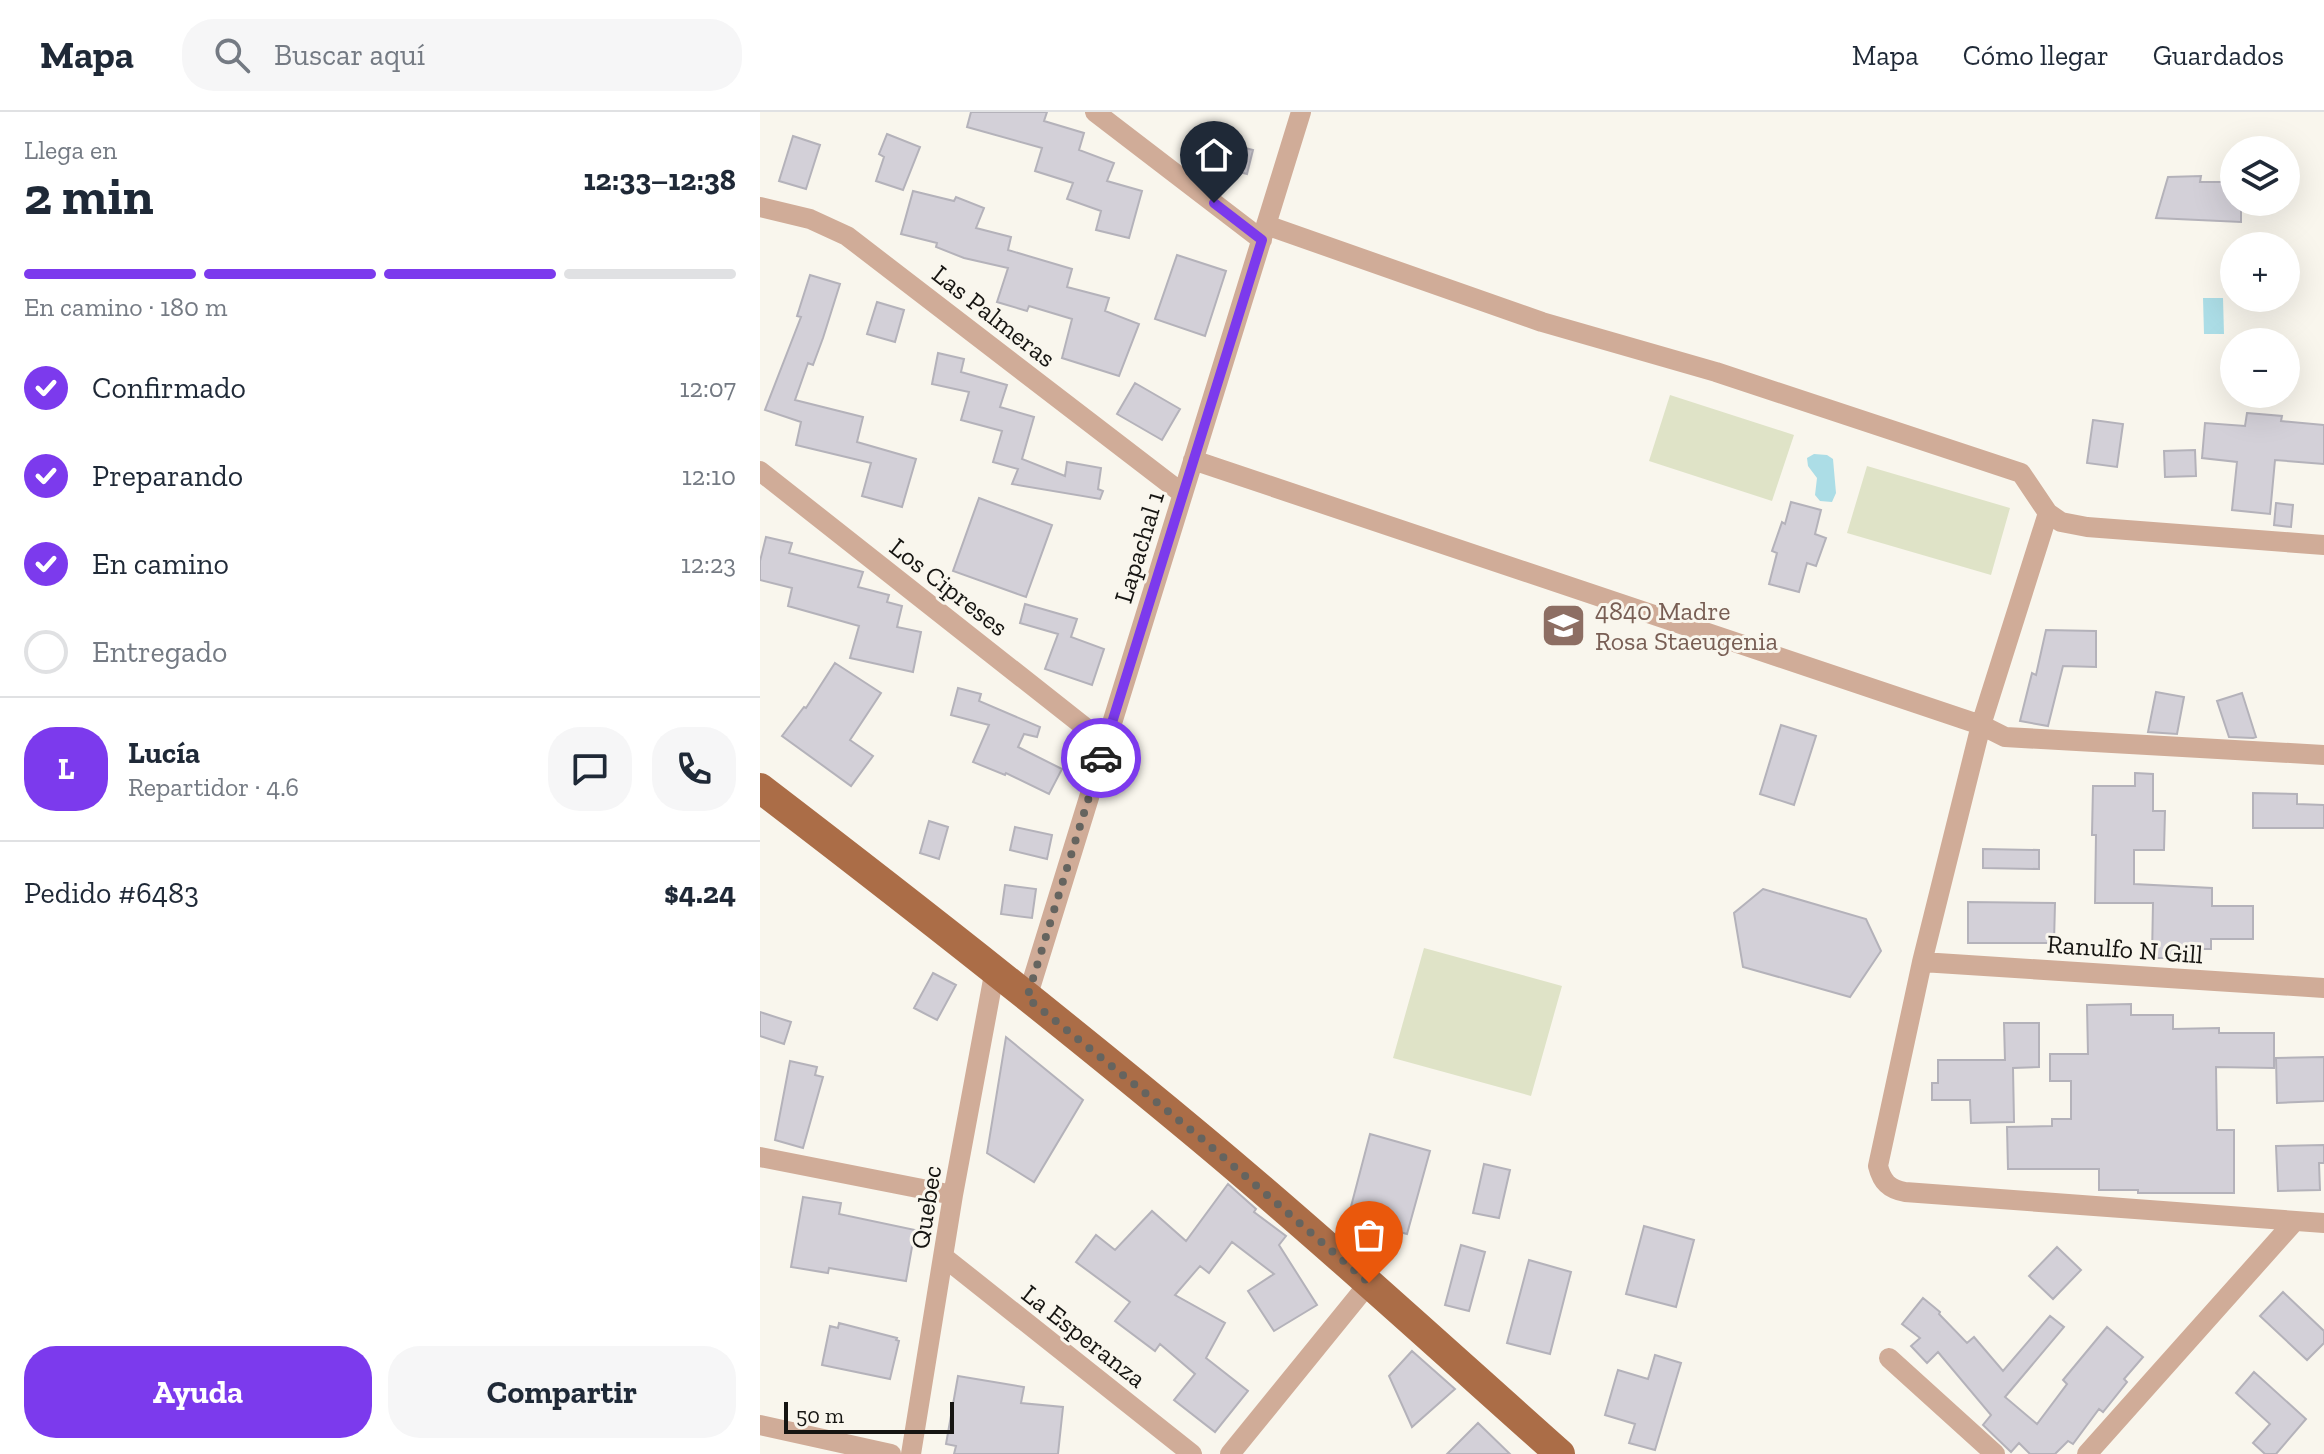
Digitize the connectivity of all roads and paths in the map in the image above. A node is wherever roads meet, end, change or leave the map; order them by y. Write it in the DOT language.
graph roads {
  1 [pos="1095,112"];
  2 [pos="1301,112"];
  3 [pos="760,207"];
  4 [pos="1264,232"];
  5 [pos="1193,460"];
  6 [pos="760,471"];
  7 [pos="1183,494"];
  8 [pos="2048,513"];
  9 [pos="2324,545"];
  10 [pos="1981,725"];
  11 [pos="1105,743"];
  12 [pos="2324,755"];
  13 [pos="760,788"];
  14 [pos="1922,962"];
  15 [pos="995,969"];
  16 [pos="2324,988"];
  17 [pos="1027,998"];
  18 [pos="760,1157"];
  19 [pos="953,1195"];
  20 [pos="2294,1222"];
  21 [pos="2324,1223"];
  22 [pos="945,1258"];
  23 [pos="1369,1283"];
  24 [pos="1889,1358"];
  25 [pos="760,1425"];
  26 [pos="891,1454"];
  27 [pos="911,1454"];
  28 [pos="1192,1454"];
  29 [pos="1230,1454"];
  30 [pos="1560,1454"];
  31 [pos="1995,1454"];
  32 [pos="2087,1454"];
  1 -- 4 [label="street"];
  2 -- 4 [label="street, Lapachal 1"];
  3 -- 7 [label="street, Las Palmeras"];
  4 -- 5 [label="street, Lapachal 1"];
  4 -- 8 [label="street"];
  5 -- 7 [label="street, Lapachal 1"];
  5 -- 10 [label="street"];
  6 -- 11 [label="street, Los Cipreses"];
  7 -- 11 [label="street, Lapachal 1"];
  8 -- 9 [label="street"];
  8 -- 10 [label="street"];
  10 -- 12 [label="street"];
  10 -- 14 [label="street"];
  11 -- 17 [label="street, Lapachal 1"];
  13 -- 15 [label="main road"];
  14 -- 16 [label="street, Ranulfo N Gill"];
  14 -- 20 [label="street"];
  15 -- 17 [label="main road"];
  15 -- 19 [label="street, Quebec"];
  17 -- 23 [label="main road"];
  18 -- 19 [label="street"];
  19 -- 22 [label="street, Quebec"];
  20 -- 21 [label="street"];
  20 -- 32 [label="street"];
  22 -- 27 [label="street, Quebec"];
  22 -- 28 [label="street, La Esperanza"];
  23 -- 29 [label="street"];
  23 -- 30 [label="main road"];
  24 -- 31 [label="street"];
  25 -- 26 [label="street"];
}
